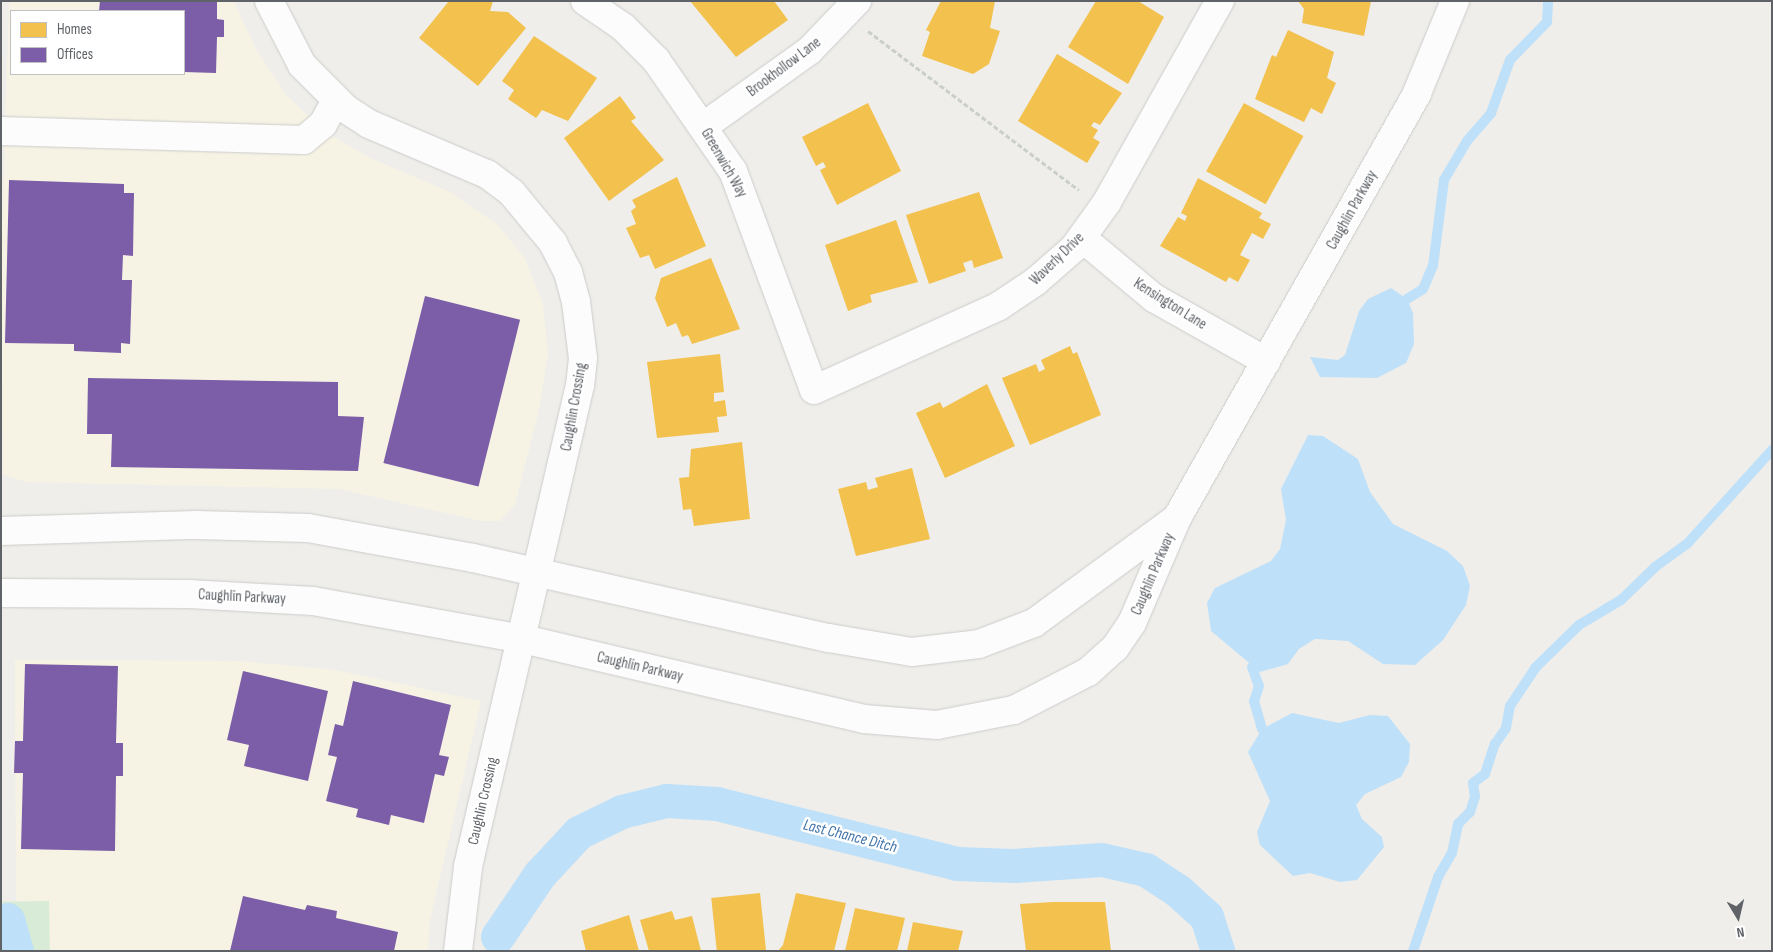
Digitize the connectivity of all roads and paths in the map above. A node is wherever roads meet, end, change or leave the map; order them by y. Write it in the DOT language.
graph roads {
  1 [pos="268,1"];
  2 [pos="585,1"];
  3 [pos="1220,1"];
  4 [pos="1455,1"];
  5 [pos="852,8"];
  6 [pos="336,101"];
  7 [pos="704,126"];
  8 [pos="1,131"];
  9 [pos="1107,202"];
  10 [pos="1082,238"];
  11 [pos="1266,361"];
  12 [pos="814,390"];
  13 [pos="1177,518"];
  14 [pos="1,531"];
  15 [pos="538,572"];
  16 [pos="1,594"];
  17 [pos="523,639"];
  18 [pos="458,951"];
  1 -- 6 [label="street, Caughlin Crossing"];
  2 -- 7 [label="street, Greenwich Way"];
  3 -- 9 [label="street, Waverly Drive"];
  4 -- 11 [label="street, Caughlin Parkway"];
  5 -- 7 [label="street, Brookhollow Lane"];
  5 -- 9 [label="path"];
  6 -- 8 [label="street"];
  6 -- 15 [label="street, Caughlin Crossing"];
  7 -- 12 [label="street, Greenwich Way"];
  9 -- 10 [label="street, Waverly Drive"];
  10 -- 11 [label="street, Kensington Lane"];
  10 -- 12 [label="street, Waverly Drive"];
  11 -- 13 [label="street, Caughlin Parkway"];
  13 -- 15 [label="street, Caughlin Parkway"];
  13 -- 17 [label="street, Caughlin Parkway"];
  14 -- 15 [label="street, Caughlin Parkway"];
  15 -- 17 [label="street, Caughlin Crossing"];
  16 -- 17 [label="street, Caughlin Parkway"];
  17 -- 18 [label="street, Caughlin Crossing"];
}
